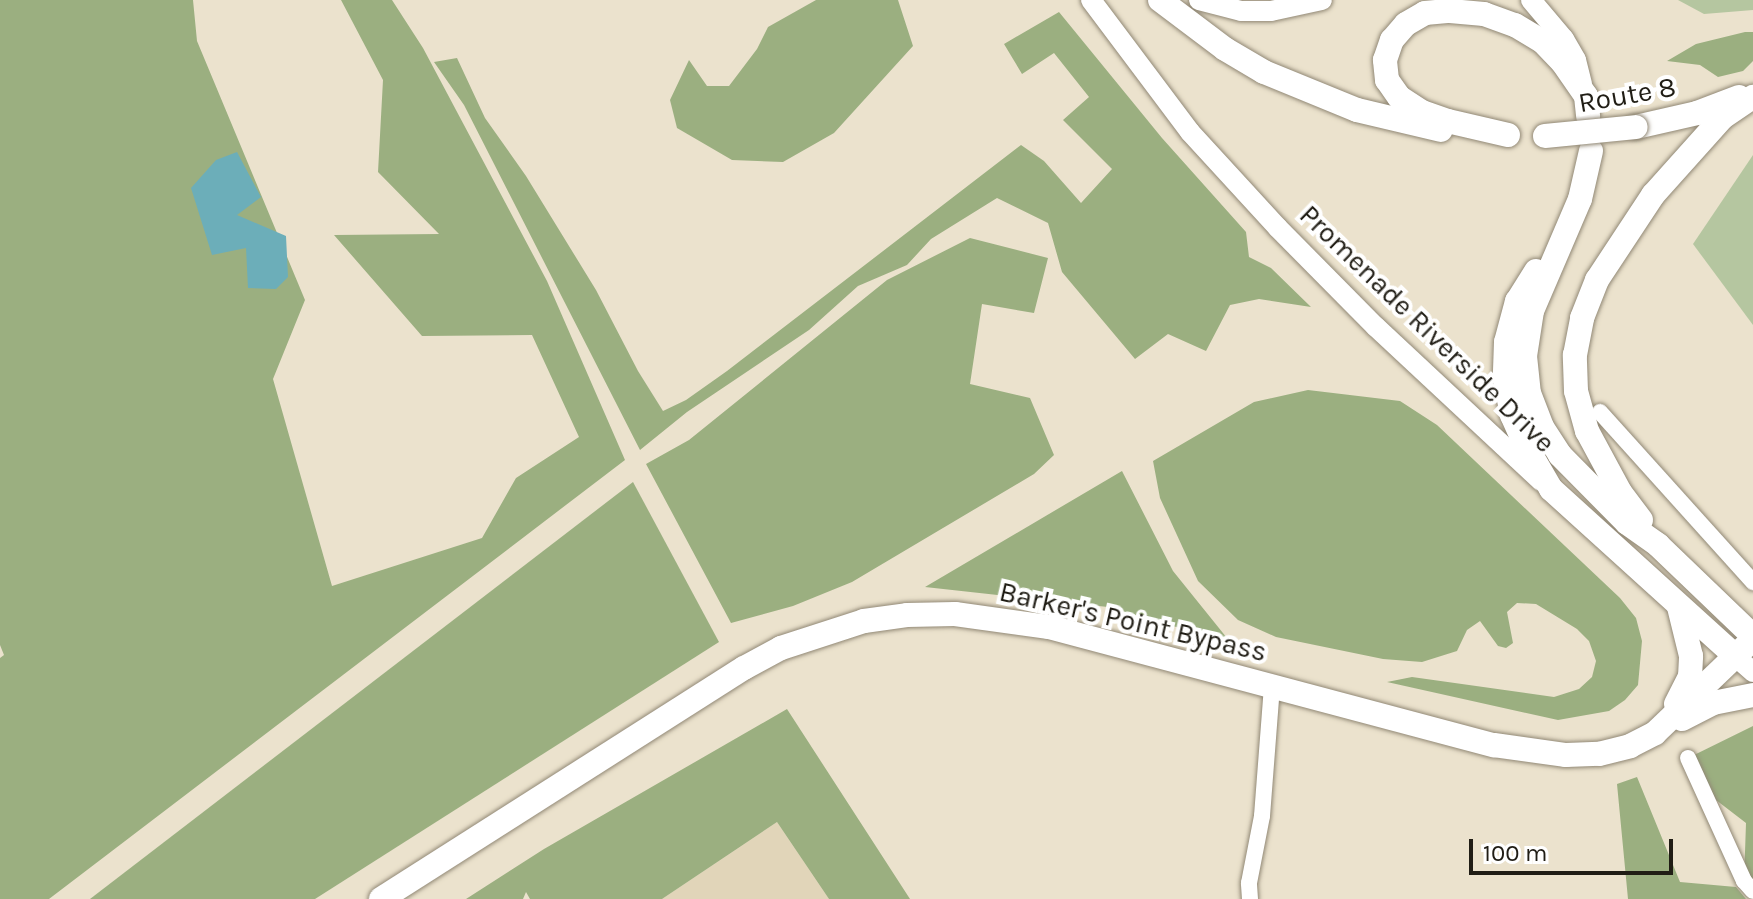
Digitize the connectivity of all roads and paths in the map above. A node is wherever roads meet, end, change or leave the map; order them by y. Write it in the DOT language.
graph roads {
  1 [pos="1091,0"];
  2 [pos="1160,0"];
  3 [pos="1199,0"];
  4 [pos="1322,0"];
  5 [pos="1531,0"];
  6 [pos="1753,94"];
  7 [pos="1587,106"];
  8 [pos="1508,135"];
  9 [pos="1591,151"];
  10 [pos="1565,227"];
  11 [pos="1600,412"];
  12 [pos="1551,489"];
  13 [pos="1658,545"];
  14 [pos="1753,582"];
  15 [pos="1678,605"];
  16 [pos="1753,637"];
  17 [pos="1745,665"];
  18 [pos="1272,686"];
  19 [pos="1753,695"];
  20 [pos="1655,733"];
  21 [pos="1688,758"];
  22 [pos="1753,891"];
  23 [pos="381,899"];
  24 [pos="1250,899"];
  1 -- 12 [label="main road, Promenade Riverside Drive"];
  2 -- 8 [label="highway"];
  3 -- 4 [label="main road"];
  5 -- 7 [label="main road"];
  6 -- 8 [label="highway, Route 8, bridge"];
  6 -- 13 [label="highway"];
  7 -- 8 [label="highway"];
  9 -- 10 [label="highway, Promenade Riverside Drive"];
  10 -- 12 [label="highway"];
  10 -- 13 [label="highway, Promenade Riverside Drive"];
  11 -- 14 [label="street"];
  12 -- 15 [label="highway, Promenade Riverside Drive"];
  13 -- 16 [label="highway, Promenade Riverside Drive"];
  15 -- 17 [label="highway, Promenade Riverside Drive"];
  15 -- 20 [label="highway"];
  16 -- 17 [label="highway, Barker's Point Bypass"];
  17 -- 20 [label="highway, Barker's Point Bypass"];
  18 -- 20 [label="highway, Barker's Point Bypass"];
  18 -- 23 [label="highway, Barker's Point Bypass"];
  18 -- 24 [label="street"];
  19 -- 20 [label="highway"];
  21 -- 22 [label="street"];
}
